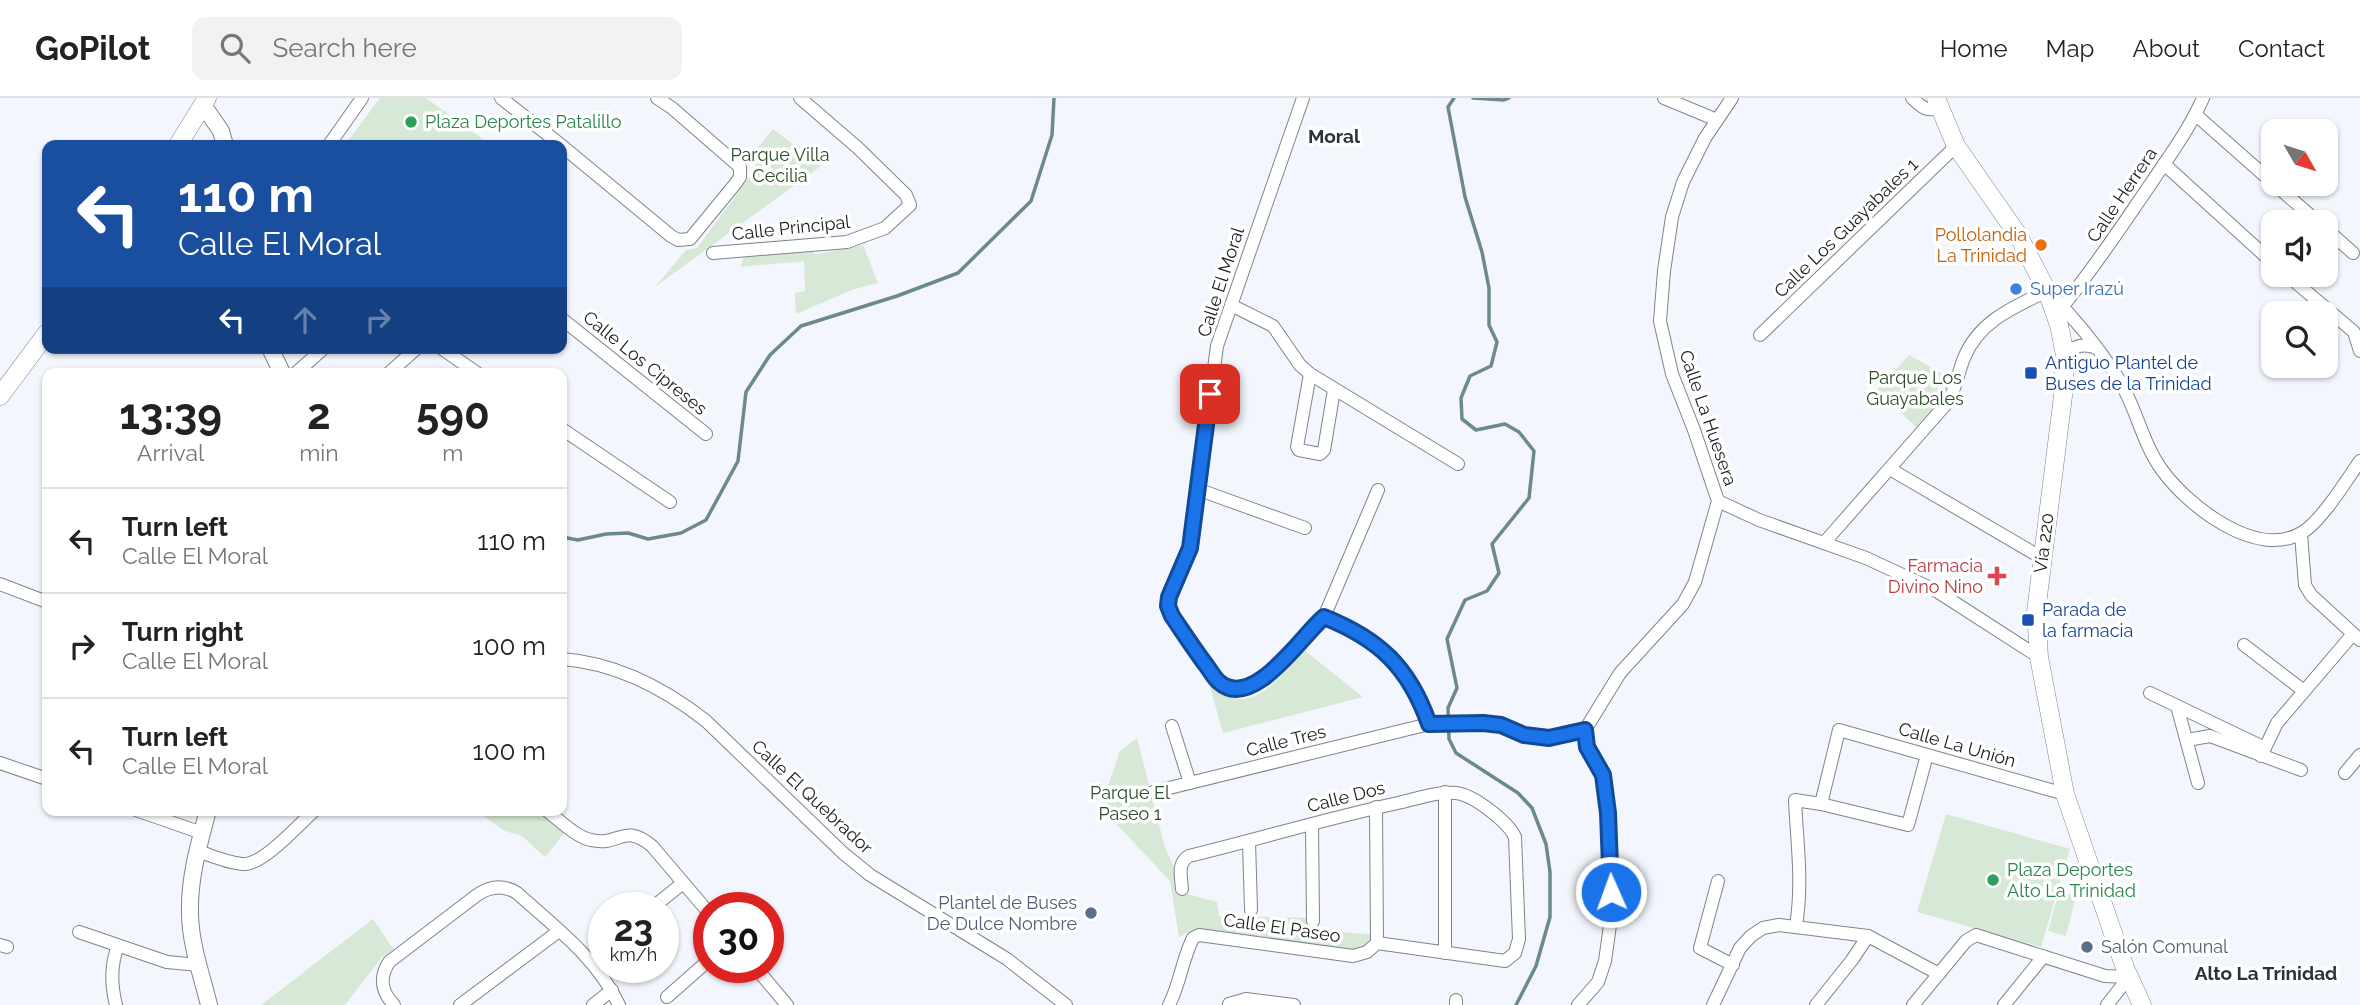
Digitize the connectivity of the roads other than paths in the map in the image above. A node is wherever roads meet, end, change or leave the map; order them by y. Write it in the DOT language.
graph roads {
  1 [pos="362,98"];
  2 [pos="501,98"];
  3 [pos="657,98"];
  4 [pos="800,98"];
  5 [pos="1303,98"];
  6 [pos="1664,98"];
  7 [pos="1732,98"];
  8 [pos="1912,98"];
  9 [pos="2203,98"];
  10 [pos="200,100"];
  11 [pos="1938,103"];
  12 [pos="2196,115"];
  13 [pos="1717,120"];
  14 [pos="180,140"];
  15 [pos="224,140"];
  16 [pos="333,140"];
  17 [pos="554,140"];
  18 [pos="1956,146"];
  19 [pos="567,151"];
  20 [pos="2164,164"];
  21 [pos="2261,172"];
  22 [pos="2289,196"];
  23 [pos="2304,210"];
  24 [pos="2338,240"];
  25 [pos="2261,252"];
  26 [pos="713,253"];
  27 [pos="2353,253"];
  28 [pos="2301,287"];
  29 [pos="2047,291"];
  30 [pos="1231,304"];
  31 [pos="2063,306"];
  32 [pos="567,323"];
  33 [pos="1760,335"];
  34 [pos="42,340"];
  35 [pos="2097,348"];
  36 [pos="2360,351"];
  37 [pos="317,354"];
  38 [pos="410,354"];
  39 [pos="450,354"];
  40 [pos="2065,355"];
  41 [pos="302,368"];
  42 [pos="395,368"];
  43 [pos="470,368"];
  44 [pos="1310,374"];
  45 [pos="1334,390"];
  46 [pos="0,396"];
  47 [pos="567,432"];
  48 [pos="706,434"];
  49 [pos="2360,461"];
  50 [pos="1458,464"];
  51 [pos="1890,469"];
  52 [pos="1197,489"];
  53 [pos="1378,490"];
  54 [pos="1718,501"];
  55 [pos="670,502"];
  56 [pos="1305,528"];
  57 [pos="2301,534"];
  58 [pos="1824,543"];
  59 [pos="2042,558"];
  60 [pos="0,584"];
  61 [pos="42,600"];
  62 [pos="1324,617"];
  63 [pos="2357,637"];
  64 [pos="2244,645"];
  65 [pos="2039,657"];
  66 [pos="567,660"];
  67 [pos="2304,691"];
  68 [pos="2150,693"];
  69 [pos="2178,706"];
  70 [pos="1429,724"];
  71 [pos="1171,726"];
  72 [pos="1585,730"];
  73 [pos="2187,740"];
  74 [pos="2263,752"];
  75 [pos="1927,755"];
  76 [pos="2360,755"];
  77 [pos="0,763"];
  78 [pos="2301,770"];
  79 [pos="2345,773"];
  80 [pos="42,777"];
  81 [pos="1190,783"];
  82 [pos="2198,783"];
  83 [pos="1153,792"];
  84 [pos="1446,792"];
  85 [pos="2066,794"];
  86 [pos="1821,804"];
  87 [pos="1376,807"];
  88 [pos="153,816"];
  89 [pos="206,816"];
  90 [pos="308,816"];
  91 [pos="554,816"];
  92 [pos="1312,824"];
  93 [pos="202,833"];
  94 [pos="1249,841"];
  95 [pos="197,850"];
  96 [pos="1718,881"];
  97 [pos="683,883"];
  98 [pos="1182,889"];
  99 [pos="672,892"];
  100 [pos="693,895"];
  101 [pos="1251,911"];
  102 [pos="1313,921"];
  103 [pos="1796,926"];
  104 [pos="559,931"];
  105 [pos="79,932"];
  106 [pos="1868,936"];
  107 [pos="1377,943"];
  108 [pos="118,946"];
  109 [pos="1444,953"];
  110 [pos="2043,957"];
  111 [pos="199,965"];
  112 [pos="1733,965"];
  113 [pos="693,974"];
  114 [pos="1939,974"];
  115 [pos="2129,977"];
  116 [pos="767,983"];
  117 [pos="612,990"];
  118 [pos="667,997"];
  119 [pos="780,1002"];
  120 [pos="1063,1004"];
  121 [pos="1229,1004"];
  122 [pos="116,1005"];
  123 [pos="209,1005"];
  124 [pos="394,1005"];
  125 [pos="460,1005"];
  126 [pos="593,1005"];
  127 [pos="619,1005"];
  128 [pos="1168,1005"];
  129 [pos="1294,1005"];
  130 [pos="1578,1005"];
  131 [pos="1713,1005"];
  132 [pos="1816,1005"];
  133 [pos="1913,1005"];
  134 [pos="2004,1005"];
  135 [pos="2107,1005"];
  136 [pos="2142,1005"];
  1 -- 16 [label="street"];
  2 -- 17 [label="street"];
  3 -- 19 [label="street"];
  4 -- 26 [label="street, Calle Principal"];
  5 -- 30 [label="street, Calle El Moral"];
  6 -- 13 [label="street"];
  7 -- 13 [label="street, Calle La Huesera"];
  8 -- 11 [label="street"];
  9 -- 12 [label="street, Calle Herrera"];
  10 -- 14 [label="main road"];
  10 -- 15 [label="street"];
  11 -- 18 [label="main road, Vía 220"];
  12 -- 20 [label="street, Calle Herrera"];
  12 -- 21 [label="street"];
  13 -- 54 [label="street, Calle La Huesera"];
  18 -- 29 [label="main road, Vía 220"];
  18 -- 33 [label="street, Calle Los Guayabales 1"];
  20 -- 25 [label="street"];
  20 -- 31 [label="street, Calle Herrera"];
  22 -- 23 [label="street"];
  24 -- 27 [label="street"];
  28 -- 36 [label="street"];
  29 -- 31 [label="street"];
  29 -- 40 [label="main road, Vía 220"];
  29 -- 51 [label="street"];
  30 -- 44 [label="street"];
  30 -- 52 [label="street, Calle El Moral"];
  31 -- 35 [label="street"];
  32 -- 48 [label="street, Calle Los Cipreses"];
  34 -- 46 [label="main road"];
  35 -- 40 [label="street"];
  35 -- 57 [label="street"];
  37 -- 41 [label="street"];
  38 -- 42 [label="street"];
  39 -- 43 [label="street"];
  40 -- 59 [label="main road, Vía 220"];
  44 -- 45 [label="street"];
  44 -- 45 [label="street"];
  45 -- 50 [label="street"];
  47 -- 55 [label="street"];
  49 -- 57 [label="street"];
  51 -- 58 [label="street"];
  51 -- 59 [label="street"];
  52 -- 56 [label="street"];
  52 -- 62 [label="street, Calle El Moral"];
  53 -- 62 [label="street"];
  54 -- 58 [label="street"];
  54 -- 72 [label="street, Calle La Huesera"];
  57 -- 63 [label="street"];
  58 -- 65 [label="street"];
  59 -- 65 [label="main road, Vía 220"];
  60 -- 61 [label="street"];
  62 -- 70 [label="street"];
  63 -- 67 [label="street"];
  64 -- 67 [label="street"];
  65 -- 85 [label="main road, Vía 220"];
  66 -- 120 [label="street, Calle El Quebrador"];
  67 -- 74 [label="street"];
  68 -- 69 [label="street"];
  69 -- 73 [label="street"];
  69 -- 74 [label="street"];
  70 -- 72 [label="street"];
  70 -- 81 [label="street, Calle Tres"];
  71 -- 81 [label="street"];
  72 -- 130 [label="street"];
  73 -- 74 [label="street"];
  73 -- 82 [label="street"];
  74 -- 78 [label="street"];
  75 -- 85 [label="street, Calle La Unión"];
  75 -- 86 [label="street"];
  75 -- 86 [label="street, Calle La Unión"];
  76 -- 79 [label="street"];
  77 -- 80 [label="street"];
  81 -- 83 [label="street, Calle Tres"];
  84 -- 87 [label="street, Calle Dos"];
  84 -- 109 [label="street"];
  84 -- 109 [label="street, Calle El Paseo"];
  85 -- 115 [label="main road, Vía 220"];
  86 -- 103 [label="street"];
  87 -- 92 [label="street, Calle Dos"];
  87 -- 107 [label="street"];
  88 -- 93 [label="street"];
  89 -- 93 [label="street"];
  90 -- 95 [label="street"];
  91 -- 97 [label="street"];
  92 -- 94 [label="street, Calle Dos"];
  92 -- 102 [label="street"];
  93 -- 95 [label="street"];
  94 -- 98 [label="street, Calle Dos"];
  94 -- 101 [label="street"];
  95 -- 111 [label="street"];
  96 -- 112 [label="street"];
  97 -- 99 [label="street"];
  97 -- 100 [label="street"];
  103 -- 106 [label="street"];
  103 -- 112 [label="street"];
  104 -- 117 [label="street"];
  104 -- 124 [label="street"];
  104 -- 125 [label="street"];
  105 -- 108 [label="street"];
  106 -- 114 [label="street"];
  106 -- 132 [label="street"];
  107 -- 109 [label="street, Calle El Paseo"];
  107 -- 128 [label="street, Calle El Paseo"];
  108 -- 111 [label="street"];
  108 -- 122 [label="street"];
  110 -- 114 [label="street"];
  110 -- 115 [label="street"];
  110 -- 134 [label="street"];
  111 -- 123 [label="street"];
  112 -- 131 [label="street"];
  113 -- 118 [label="street"];
  114 -- 133 [label="street"];
  115 -- 135 [label="street"];
  115 -- 136 [label="main road, Vía 220"];
  116 -- 119 [label="street"];
  117 -- 126 [label="street"];
  117 -- 127 [label="street"];
  121 -- 129 [label="street"];
}
